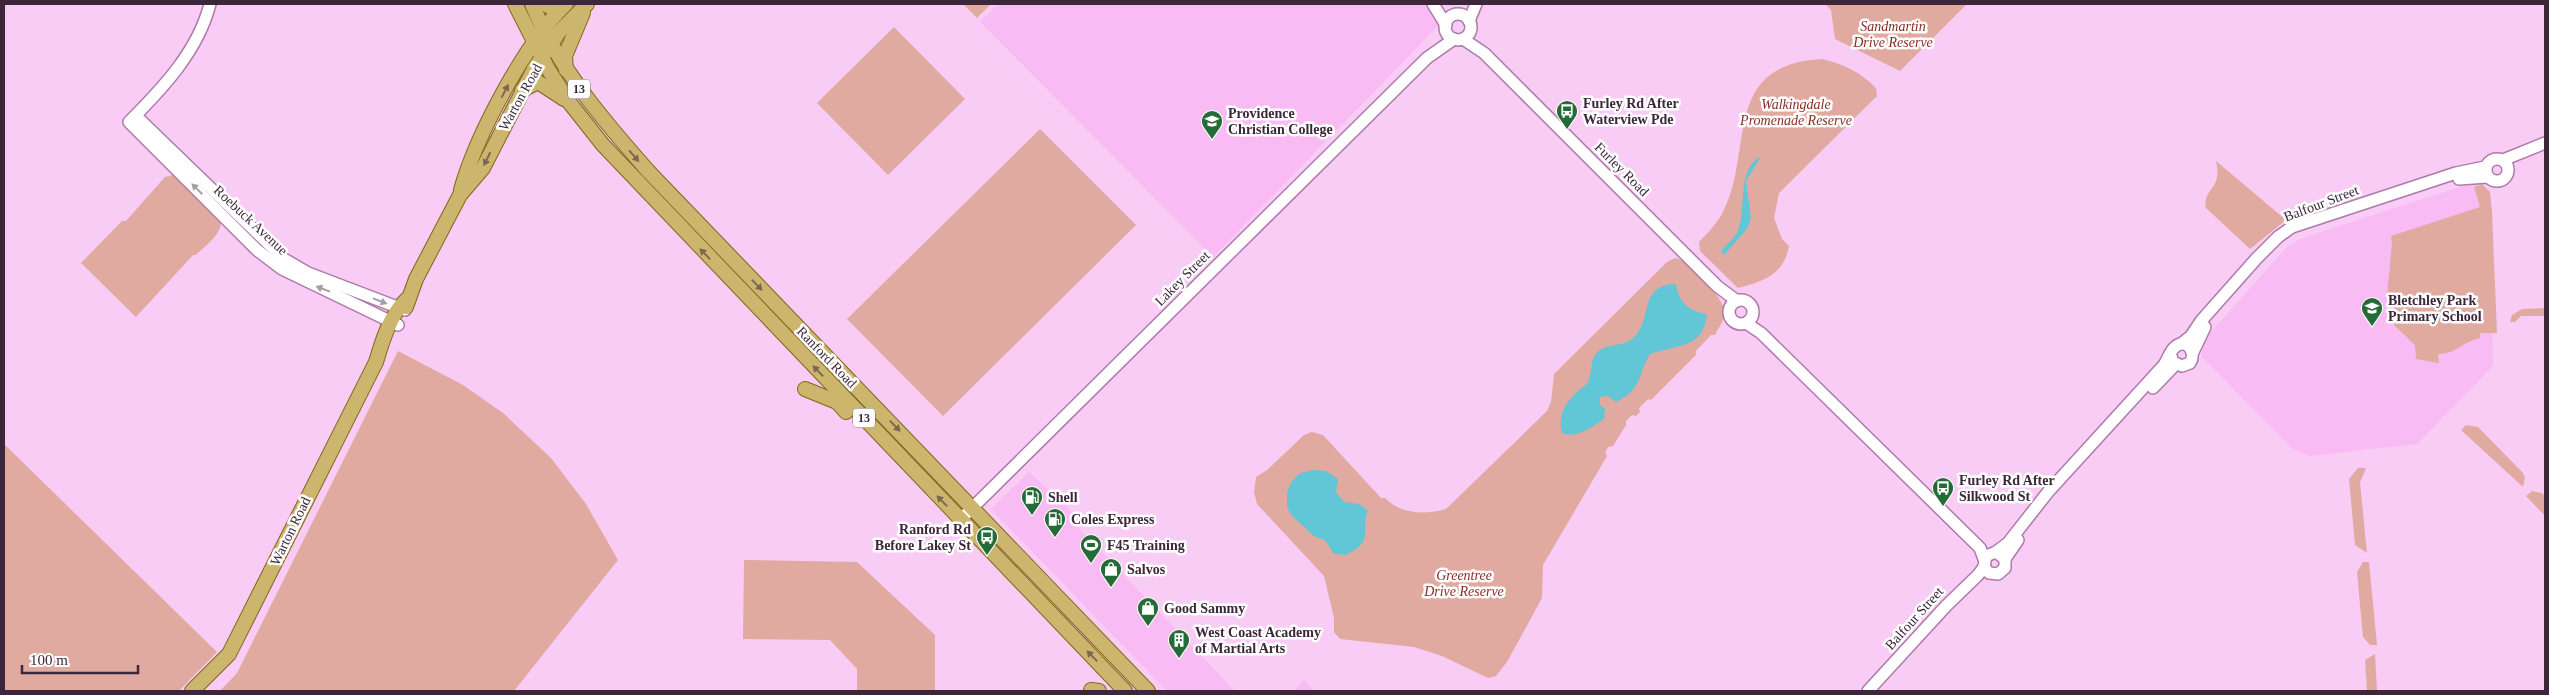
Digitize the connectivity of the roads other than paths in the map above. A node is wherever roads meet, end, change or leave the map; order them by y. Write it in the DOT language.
graph roads {
  1 [pos="210,4"];
  2 [pos="516,4"];
  3 [pos="532,4"];
  4 [pos="544,4"];
  5 [pos="587,4"];
  6 [pos="1435,4"];
  7 [pos="1470,4"];
  8 [pos="1476,4"];
  9 [pos="564,5"];
  10 [pos="1462,26"];
  11 [pos="1446,27"];
  12 [pos="543,30"];
  13 [pos="535,42"];
  14 [pos="551,44"];
  15 [pos="542,57"];
  16 [pos="1427,58"];
  17 [pos="566,70"];
  18 [pos="521,90"];
  19 [pos="569,102"];
  20 [pos="2545,143"];
  21 [pos="2545,150"];
  22 [pos="2504,160"];
  23 [pos="2486,172"];
  24 [pos="2508,173"];
  25 [pos="650,174"];
  26 [pos="460,195"];
  27 [pos="678,225"];
  28 [pos="350,295"];
  29 [pos="404,305"];
  30 [pos="1733,305"];
  31 [pos="1749,319"];
  32 [pos="395,323"];
  33 [pos="2181,344"];
  34 [pos="2193,352"];
  35 [pos="2173,360"];
  36 [pos="805,389"];
  37 [pos="867,422"];
  38 [pos="973,508"];
  39 [pos="960,520"];
  40 [pos="1992,561"];
  41 [pos="1894,666"];
  42 [pos="192,691"];
  43 [pos="1125,691"];
  44 [pos="1148,691"];
  45 [pos="1868,691"];
  46 [pos="1875,691"];
  1 -- 28 [label="street, Roebuck Avenue"];
  2 -- 13 [label="main road, Ranford Road / 13"];
  3 -- 12 [label="main road, Ranford Road / 13"];
  4 -- 9 [label="main road"];
  5 -- 14 [label="main road, Warton Road"];
  5 -- 17 [label="main road"];
  6 -- 10 [label="street"];
  6 -- 11 [label="street"];
  7 -- 10 [label="street, Lakey Street"];
  8 -- 10 [label="street, Lakey Street"];
  9 -- 12 [label="main road, Warton Road"];
  10 -- 11 [label="street"];
  10 -- 11 [label="street, Lakey Street"];
  10 -- 16 [label="street, Lakey Street"];
  10 -- 30 [label="street, Furley Road"];
  11 -- 16 [label="street, Lakey Street"];
  12 -- 13 [label="main road, Warton Road"];
  12 -- 14 [label="main road, Ranford Road / 13"];
  13 -- 15 [label="main road, Ranford Road / 13"];
  26 -- 13 [label="main road, Warton Road, one-way"];
  14 -- 15 [label="main road, Warton Road"];
  14 -- 17 [label="main road, Ranford Road / 13"];
  15 -- 18 [label="main road, Warton Road"];
  15 -- 19 [label="main road, Ranford Road / 13"];
  16 -- 38 [label="street, Lakey Street"];
  17 -- 25 [label="main road, Ranford Road / 13, one-way"];
  18 -- 19 [label="main road"];
  18 -- 26 [label="main road, Warton Road, one-way"];
  19 -- 27 [label="main road, Ranford Road / 13"];
  20 -- 22 [label="street, Balfour Street"];
  21 -- 24 [label="street, Balfour Street"];
  22 -- 23 [label="street, Balfour Street"];
  22 -- 24 [label="street"];
  23 -- 24 [label="street, Balfour Street"];
  23 -- 33 [label="street, Balfour Street"];
  23 -- 34 [label="street, Balfour Street"];
  25 -- 27 [label="main road"];
  25 -- 38 [label="main road, Ranford Road / 13, one-way"];
  26 -- 29 [label="main road, Warton Road"];
  37 -- 27 [label="main road, Ranford Road / 13, one-way"];
  28 -- 29 [label="street, Roebuck Avenue, one-way"];
  28 -- 32 [label="street, Roebuck Avenue"];
  29 -- 32 [label="main road, Warton Road"];
  30 -- 31 [label="street, Furley Road"];
  30 -- 31 [label="street, Furley Road"];
  31 -- 40 [label="street, Furley Road"];
  32 -- 42 [label="main road, Warton Road"];
  33 -- 34 [label="street"];
  33 -- 35 [label="street, Balfour Street"];
  34 -- 35 [label="street, Balfour Street"];
  35 -- 40 [label="street, Balfour Street"];
  36 -- 37 [label="main road"];
  39 -- 37 [label="main road, Ranford Road / 13, one-way"];
  38 -- 39 [label="street, Lakey Street"];
  38 -- 44 [label="main road, Ranford Road / 13"];
  43 -- 39 [label="main road, Ranford Road / 13, one-way"];
  40 -- 41 [label="street, Balfour Street"];
  41 -- 45 [label="street, Balfour Street"];
  41 -- 46 [label="street, Balfour Street"];
}
